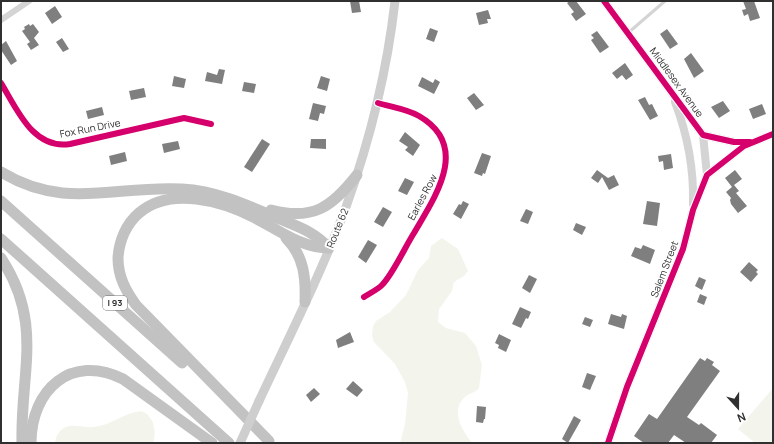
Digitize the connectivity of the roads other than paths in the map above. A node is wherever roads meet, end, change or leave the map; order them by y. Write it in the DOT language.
graph roads {
  1 [pos="29,1"];
  2 [pos="394,1"];
  3 [pos="604,1"];
  4 [pos="665,1"];
  5 [pos="1,20"];
  6 [pos="628,33"];
  7 [pos="1,83"];
  8 [pos="672,94"];
  9 [pos="378,103"];
  10 [pos="211,124"];
  11 [pos="773,134"];
  12 [pos="703,135"];
  13 [pos="752,141"];
  14 [pos="690,150"];
  15 [pos="692,161"];
  16 [pos="1,172"];
  17 [pos="357,175"];
  18 [pos="707,175"];
  19 [pos="1,201"];
  20 [pos="244,203"];
  21 [pos="694,210"];
  22 [pos="282,233"];
  23 [pos="1,239"];
  24 [pos="329,248"];
  25 [pos="1,258"];
  26 [pos="364,297"];
  27 [pos="306,302"];
  28 [pos="270,442"];
  29 [pos="22,443"];
  30 [pos="31,443"];
  31 [pos="212,443"];
  32 [pos="229,443"];
  33 [pos="240,443"];
  34 [pos="608,443"];
  1 -- 5 [label="street"];
  2 -- 9 [label="main road, Route 62"];
  3 -- 6 [label="street, Middlesex Avenue"];
  4 -- 6 [label="lane"];
  6 -- 8 [label="street, Middlesex Avenue"];
  7 -- 10 [label="street, Fox Run Drive"];
  8 -- 12 [label="street, Middlesex Avenue"];
  8 -- 14 [label="street, Middlesex Avenue"];
  9 -- 17 [label="main road, Route 62"];
  9 -- 26 [label="street, Earles Row"];
  11 -- 13 [label="street"];
  12 -- 13 [label="street"];
  12 -- 14 [label="street"];
  12 -- 18 [label="street"];
  13 -- 18 [label="street"];
  14 -- 15 [label="street, Middlesex Avenue"];
  15 -- 18 [label="street"];
  15 -- 21 [label="street, Middlesex Avenue"];
  16 -- 20 [label="highway"];
  17 -- 20 [label="highway"];
  17 -- 24 [label="main road, Route 62"];
  18 -- 21 [label="street, Salem Street"];
  19 -- 28 [label="highway, I 93"];
  20 -- 24 [label="highway"];
  21 -- 34 [label="street, Salem Street"];
  22 -- 24 [label="highway"];
  22 -- 27 [label="highway"];
  22 -- 28 [label="highway"];
  23 -- 32 [label="highway"];
  24 -- 27 [label="main road, Route 62"];
  25 -- 29 [label="highway"];
  27 -- 33 [label="main road, Route 62, bridge"];
  30 -- 31 [label="highway"];
}
